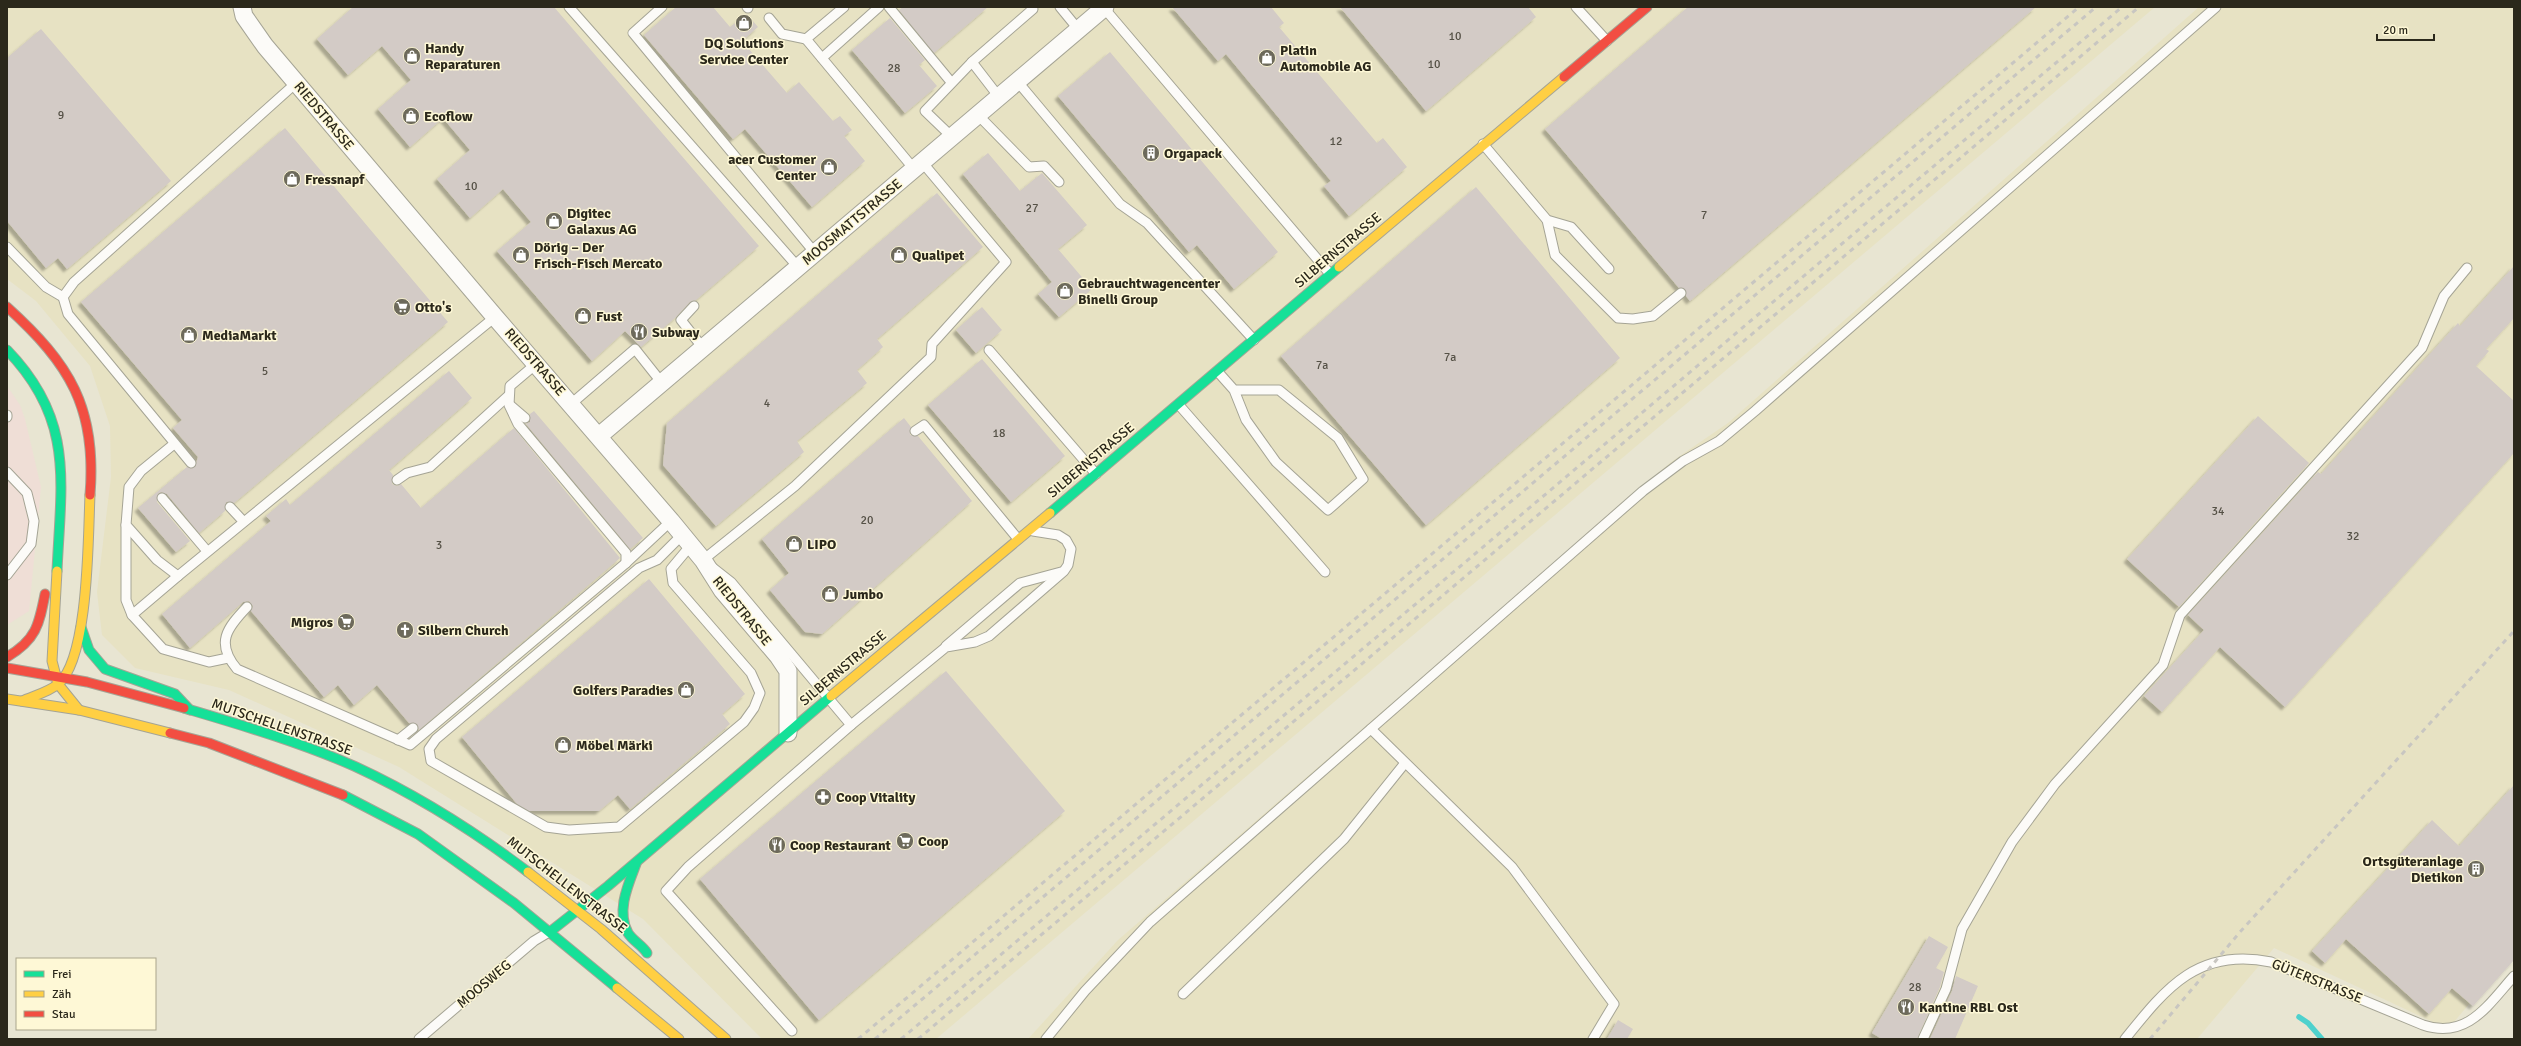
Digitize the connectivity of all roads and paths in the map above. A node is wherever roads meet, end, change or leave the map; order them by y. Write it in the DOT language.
graph roads {
  1 [pos="242,7"];
  2 [pos="569,7"];
  3 [pos="662,7"];
  4 [pos="844,7"];
  5 [pos="879,7"];
  6 [pos="889,7"];
  7 [pos="1031,7"];
  8 [pos="1060,7"];
  9 [pos="1104,7"];
  10 [pos="1576,7"];
  11 [pos="1646,7"];
  12 [pos="2216,7"];
  13 [pos="769,18"];
  14 [pos="1078,29"];
  15 [pos="806,39"];
  16 [pos="1607,41"];
  17 [pos="822,58"];
  18 [pos="972,62"];
  19 [pos="1017,81"];
  20 [pos="952,82"];
  21 [pos="296,83"];
  22 [pos="999,97"];
  23 [pos="978,114"];
  24 [pos="952,137"];
  25 [pos="1484,144"];
  26 [pos="918,165"];
  27 [pos="1059,182"];
  28 [pos="1547,220"];
  29 [pos="7,247"];
  30 [pos="815,252"];
  31 [pos="798,267"];
  32 [pos="2467,268"];
  33 [pos="1609,269"];
  34 [pos="1330,274"];
  35 [pos="1681,293"];
  36 [pos="63,297"];
  37 [pos="694,306"];
  38 [pos="7,307"];
  39 [pos="495,318"];
  40 [pos="1254,340"];
  41 [pos="703,348"];
  42 [pos="7,350"];
  43 [pos="989,350"];
  44 [pos="536,364"];
  45 [pos="1218,372"];
  46 [pos="662,383"];
  47 [pos="1234,390"];
  48 [pos="509,400"];
  49 [pos="571,404"];
  50 [pos="1179,405"];
  51 [pos="525,418"];
  52 [pos="915,431"];
  53 [pos="599,436"];
  54 [pos="174,444"];
  55 [pos="191,464"];
  56 [pos="7,472"];
  57 [pos="1096,474"];
  58 [pos="397,480"];
  59 [pos="162,498"];
  60 [pos="230,507"];
  61 [pos="243,521"];
  62 [pos="671,521"];
  63 [pos="126,525"];
  64 [pos="58,526"];
  65 [pos="1028,530"];
  66 [pos="1018,539"];
  67 [pos="687,540"];
  68 [pos="207,551"];
  69 [pos="703,560"];
  70 [pos="626,564"];
  71 [pos="1064,571"];
  72 [pos="1325,572"];
  73 [pos="7,574"];
  74 [pos="178,576"];
  75 [pos="247,607"];
  76 [pos="132,615"];
  77 [pos="81,627"];
  78 [pos="946,646"];
  79 [pos="7,657"];
  80 [pos="228,658"];
  81 [pos="7,668"];
  82 [pos="54,673"];
  83 [pos="66,675"];
  84 [pos="58,684"];
  85 [pos="828,697"];
  86 [pos="7,699"];
  87 [pos="22,701"];
  88 [pos="78,710"];
  89 [pos="190,710"];
  90 [pos="851,726"];
  91 [pos="413,728"];
  92 [pos="1371,729"];
  93 [pos="788,733"];
  94 [pos="398,740"];
  95 [pos="1405,763"];
  96 [pos="637,862"];
  97 [pos="577,909"];
  98 [pos="551,931"];
  99 [pos="656,974"];
  100 [pos="2514,976"];
  101 [pos="1182,994"];
  102 [pos="792,1031"];
  103 [pos="419,1039"];
  104 [pos="679,1039"];
  105 [pos="726,1039"];
  106 [pos="1046,1039"];
  107 [pos="1593,1039"];
  108 [pos="1922,1039"];
  109 [pos="2125,1039"];
  1 -- 21 [label="street, RIEDSTRASSE"];
  2 -- 31 [label="lane"];
  3 -- 30 [label="lane"];
  4 -- 15 [label="lane"];
  5 -- 17 [label="lane"];
  6 -- 20 [label="lane"];
  7 -- 18 [label="lane"];
  8 -- 14 [label="lane"];
  9 -- 14 [label="street, MOOSMATTSTRASSE"];
  9 -- 34 [label="lane"];
  10 -- 16 [label="lane"];
  11 -- 16 [label="main road, SILBERNSTRASSE"];
  12 -- 92 [label="lane"];
  13 -- 15 [label="lane"];
  14 -- 19 [label="street, MOOSMATTSTRASSE"];
  15 -- 17 [label="lane"];
  16 -- 25 [label="main road, SILBERNSTRASSE"];
  17 -- 26 [label="lane"];
  18 -- 20 [label="lane"];
  18 -- 22 [label="lane"];
  19 -- 22 [label="street, MOOSMATTSTRASSE"];
  19 -- 40 [label="lane"];
  20 -- 24 [label="lane"];
  21 -- 36 [label="lane"];
  21 -- 39 [label="street, RIEDSTRASSE"];
  22 -- 23 [label="street, MOOSMATTSTRASSE"];
  23 -- 24 [label="street, MOOSMATTSTRASSE"];
  23 -- 27 [label="lane"];
  24 -- 26 [label="street, MOOSMATTSTRASSE"];
  25 -- 28 [label="lane"];
  25 -- 34 [label="main road, SILBERNSTRASSE"];
  26 -- 30 [label="street, MOOSMATTSTRASSE"];
  26 -- 69 [label="lane"];
  28 -- 33 [label="lane"];
  28 -- 35 [label="lane"];
  29 -- 36 [label="lane"];
  30 -- 31 [label="street, MOOSMATTSTRASSE"];
  31 -- 41 [label="street, MOOSMATTSTRASSE"];
  32 -- 108 [label="lane"];
  34 -- 40 [label="main road, SILBERNSTRASSE"];
  36 -- 54 [label="lane"];
  37 -- 41 [label="lane"];
  38 -- 77 [label="main road"];
  39 -- 44 [label="street, RIEDSTRASSE"];
  39 -- 61 [label="lane"];
  40 -- 45 [label="main road, SILBERNSTRASSE"];
  41 -- 46 [label="street, MOOSMATTSTRASSE"];
  42 -- 64 [label="main road"];
  43 -- 57 [label="lane"];
  44 -- 48 [label="lane"];
  44 -- 49 [label="street, RIEDSTRASSE"];
  45 -- 47 [label="lane"];
  45 -- 50 [label="main road, SILBERNSTRASSE"];
  46 -- 49 [label="lane"];
  46 -- 53 [label="street, MOOSMATTSTRASSE"];
  47 -- 47 [label="lane"];
  48 -- 51 [label="lane"];
  48 -- 58 [label="lane"];
  48 -- 70 [label="lane"];
  49 -- 53 [label="street, RIEDSTRASSE"];
  50 -- 57 [label="main road, SILBERNSTRASSE"];
  50 -- 72 [label="lane"];
  52 -- 66 [label="lane"];
  53 -- 62 [label="street, RIEDSTRASSE"];
  54 -- 55 [label="lane"];
  54 -- 63 [label="lane"];
  56 -- 73 [label="lane"];
  57 -- 65 [label="main road, SILBERNSTRASSE"];
  59 -- 68 [label="lane"];
  60 -- 61 [label="lane"];
  61 -- 68 [label="lane"];
  62 -- 67 [label="street, RIEDSTRASSE"];
  62 -- 70 [label="lane"];
  63 -- 74 [label="lane"];
  63 -- 76 [label="lane"];
  64 -- 79 [label="main road"];
  64 -- 82 [label="main road"];
  65 -- 66 [label="main road, SILBERNSTRASSE"];
  65 -- 71 [label="lane"];
  66 -- 85 [label="main road, SILBERNSTRASSE"];
  67 -- 67 [label="lane"];
  67 -- 69 [label="street, RIEDSTRASSE"];
  68 -- 74 [label="lane"];
  69 -- 85 [label="lane"];
  69 -- 93 [label="street, RIEDSTRASSE"];
  70 -- 94 [label="lane"];
  71 -- 78 [label="lane"];
  71 -- 78 [label="lane"];
  74 -- 76 [label="lane"];
  75 -- 80 [label="lane"];
  76 -- 80 [label="lane"];
  77 -- 83 [label="main road"];
  77 -- 89 [label="main road"];
  78 -- 90 [label="lane"];
  80 -- 94 [label="lane"];
  81 -- 82 [label="main road, MUTSCHELLENSTRASSE"];
  82 -- 83 [label="main road, MUTSCHELLENSTRASSE"];
  82 -- 84 [label="main road"];
  83 -- 84 [label="main road"];
  83 -- 89 [label="main road, MUTSCHELLENSTRASSE"];
  84 -- 87 [label="main road"];
  84 -- 88 [label="main road"];
  85 -- 90 [label="lane"];
  85 -- 93 [label="main road, SILBERNSTRASSE"];
  86 -- 87 [label="main road"];
  87 -- 88 [label="main road"];
  88 -- 98 [label="main road"];
  89 -- 97 [label="main road, MUTSCHELLENSTRASSE"];
  90 -- 102 [label="lane"];
  91 -- 94 [label="lane"];
  92 -- 95 [label="lane"];
  92 -- 106 [label="lane"];
  93 -- 96 [label="main road, SILBERNSTRASSE"];
  95 -- 101 [label="lane"];
  95 -- 107 [label="lane"];
  96 -- 97 [label="main road, SILBERNSTRASSE"];
  96 -- 99 [label="main road"];
  97 -- 98 [label="main road, SILBERNSTRASSE"];
  97 -- 99 [label="main road, MUTSCHELLENSTRASSE"];
  98 -- 103 [label="lane, MOOSWEG"];
  98 -- 104 [label="main road"];
  99 -- 105 [label="main road, MUTSCHELLENSTRASSE"];
  100 -- 109 [label="lane, GÜTERSTRASSE"];
}
